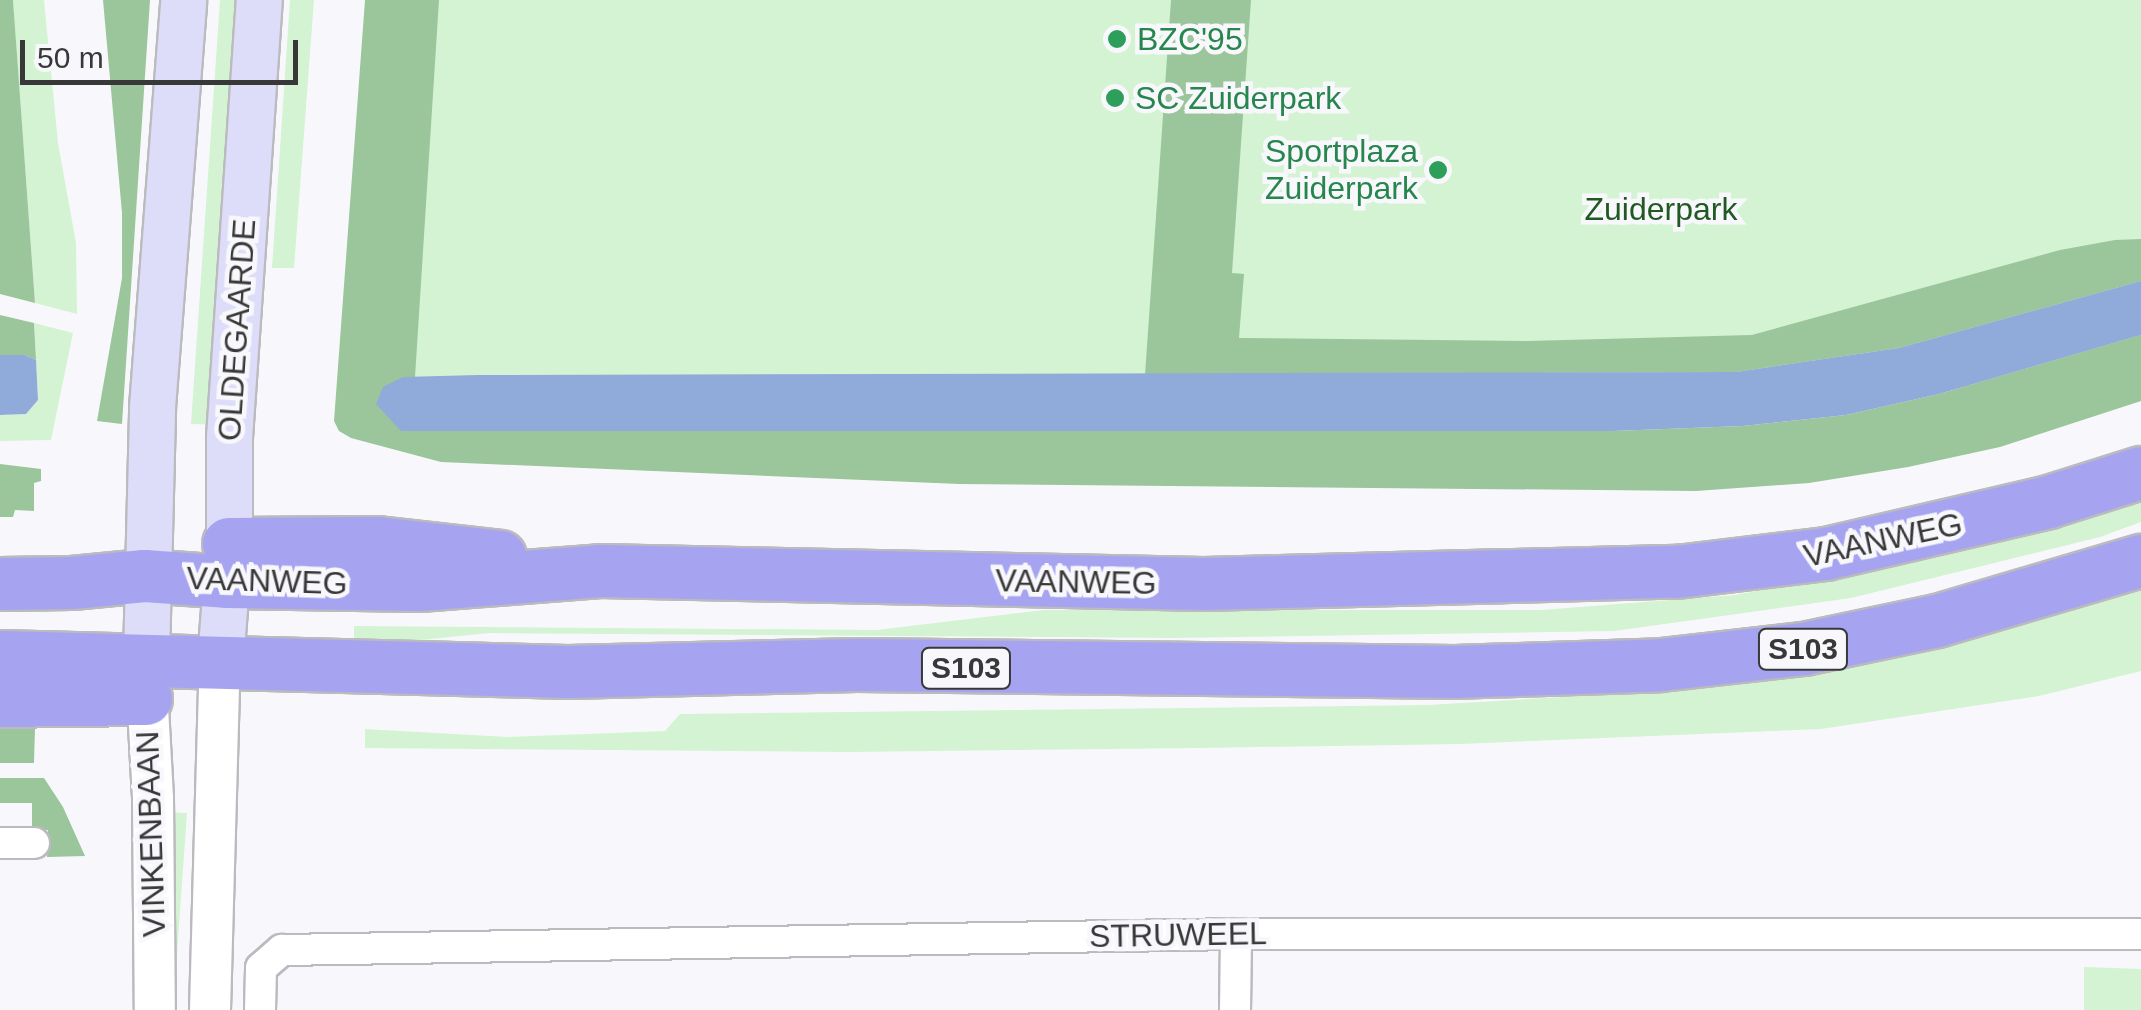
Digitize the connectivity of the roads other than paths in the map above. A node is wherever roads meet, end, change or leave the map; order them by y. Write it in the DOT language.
graph roads {
  1 [pos="183,0"];
  2 [pos="260,0"];
  3 [pos="2141,472"];
  4 [pos="2141,561"];
  5 [pos="228,563"];
  6 [pos="145,576"];
  7 [pos="0,584"];
  8 [pos="0,656"];
  9 [pos="220,661"];
  10 [pos="146,678"];
  11 [pos="0,700"];
  12 [pos="0,843"];
  13 [pos="34,843"];
  14 [pos="1236,934"];
  15 [pos="2141,934"];
  16 [pos="155,1010"];
  17 [pos="210,1010"];
  18 [pos="260,1010"];
  19 [pos="1235,1010"];
  1 -- 6 [label="main road"];
  2 -- 5 [label="main road, OLDEGAARDE"];
  3 -- 5 [label="highway, VAANWEG"];
  4 -- 9 [label="highway, S103"];
  5 -- 6 [label="highway, VAANWEG"];
  5 -- 9 [label="main road, OLDEGAARDE"];
  6 -- 7 [label="highway, VAANWEG"];
  6 -- 10 [label="main road"];
  8 -- 10 [label="highway, S103"];
  9 -- 10 [label="highway, S103"];
  9 -- 17 [label="street, VINKENBAAN"];
  10 -- 11 [label="highway"];
  10 -- 16 [label="street, VINKENBAAN"];
  12 -- 13 [label="street"];
  14 -- 15 [label="street, STRUWEEL"];
  14 -- 18 [label="street, STRUWEEL"];
  14 -- 19 [label="street"];
}
